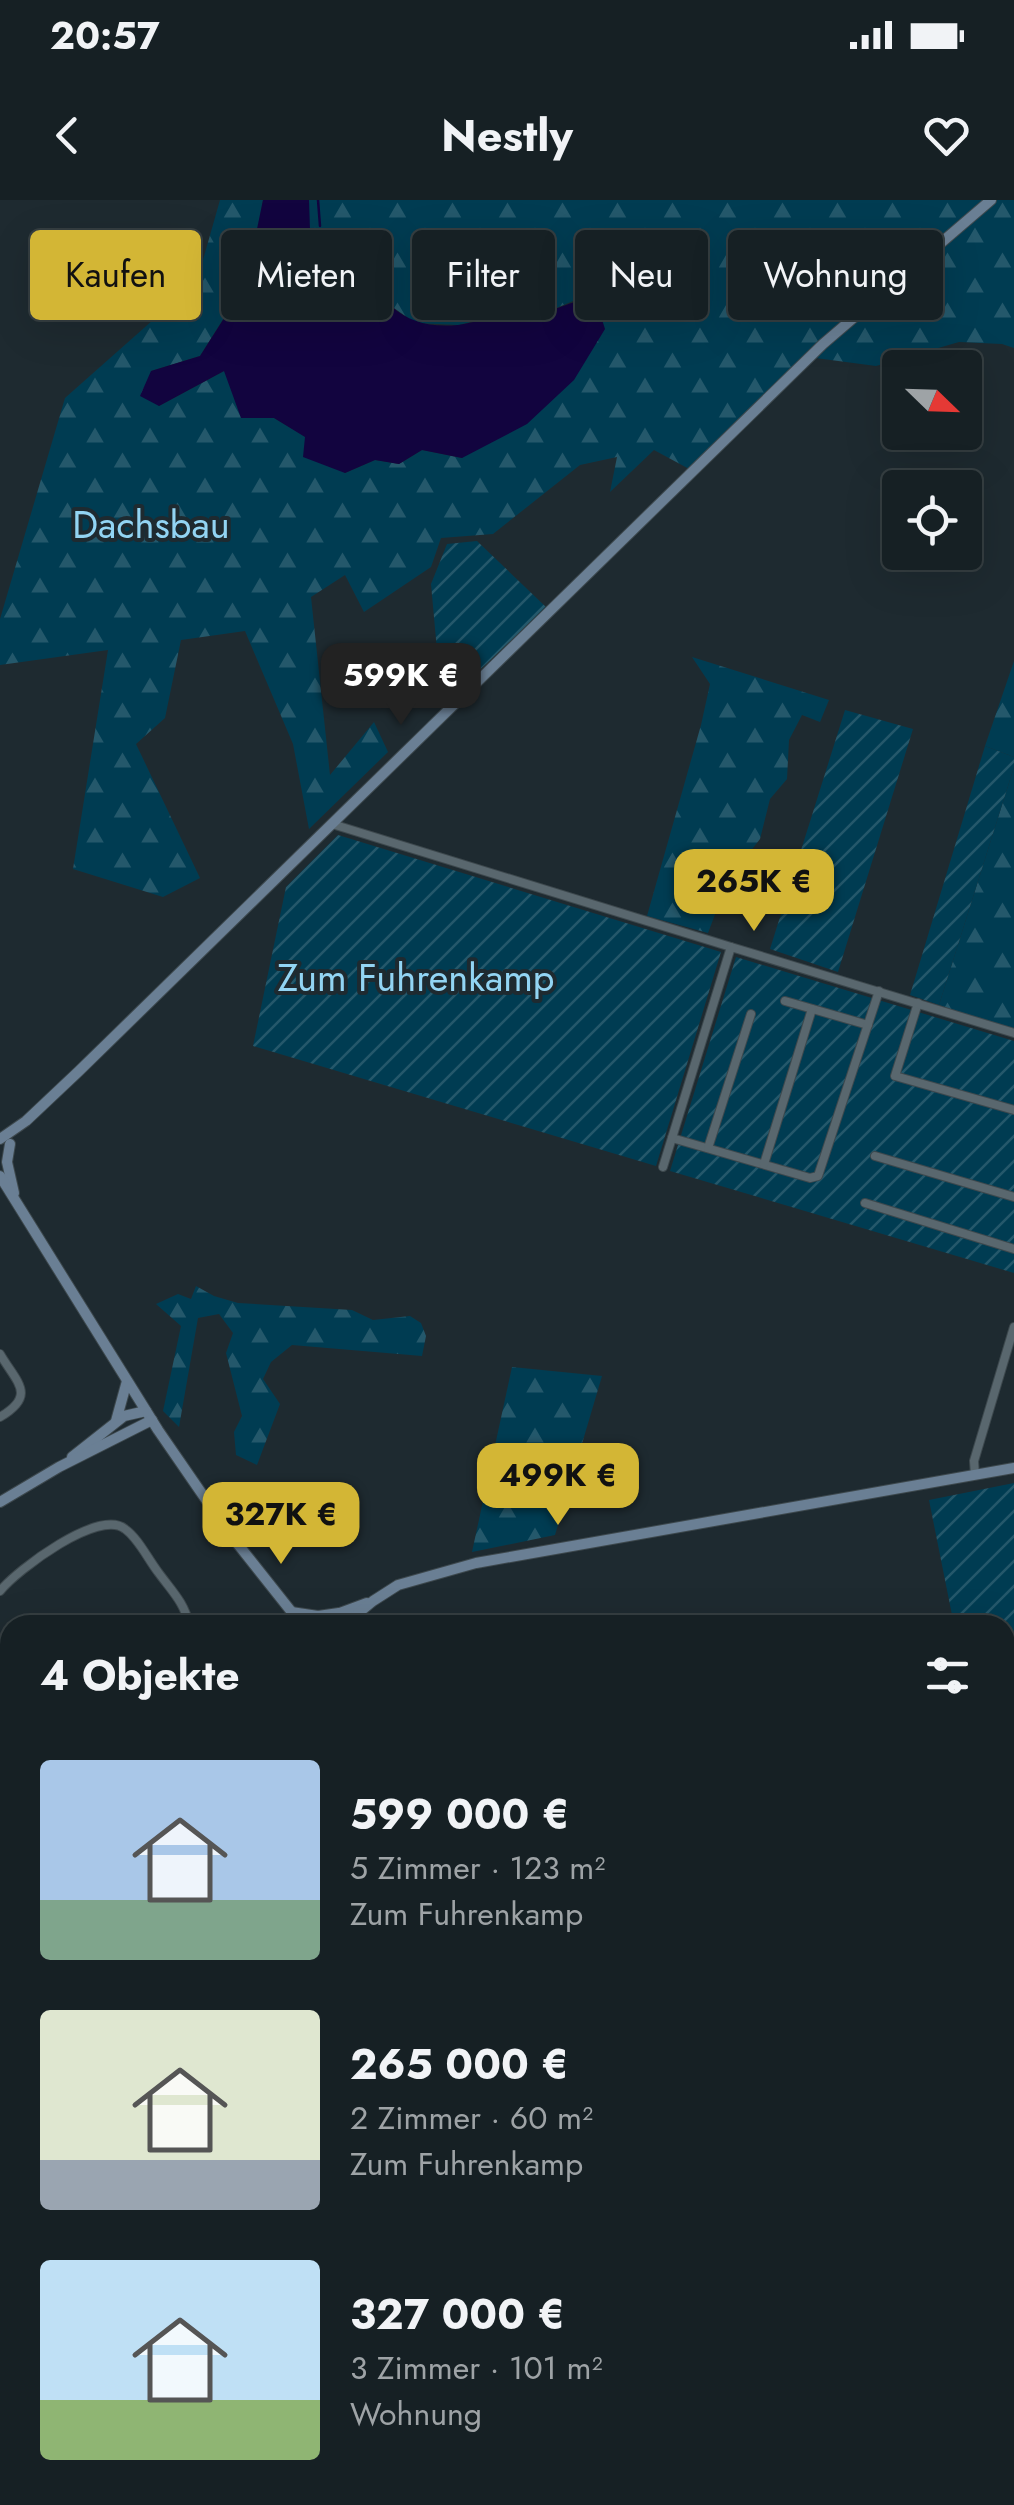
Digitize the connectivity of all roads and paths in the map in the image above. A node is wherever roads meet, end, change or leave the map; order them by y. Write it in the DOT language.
graph roads {
  1 [pos="991,200"];
  2 [pos="332,824"];
  3 [pos="731,946"];
  4 [pos="878,991"];
  5 [pos="785,1000"];
  6 [pos="918,1004"];
  7 [pos="812,1009"];
  8 [pos="751,1014"];
  9 [pos="868,1025"];
  10 [pos="1014,1032"];
  11 [pos="1014,1110"];
  12 [pos="672,1138"];
  13 [pos="5,1142"];
  14 [pos="708,1148"];
  15 [pos="0,1153"];
  16 [pos="875,1156"];
  17 [pos="764,1164"];
  18 [pos="663,1167"];
  19 [pos="0,1176"];
  20 [pos="1014,1197"];
  21 [pos="865,1202"];
  22 [pos="17,1204"];
  23 [pos="1014,1249"];
  24 [pos="1014,1327"];
  25 [pos="0,1354"];
  26 [pos="127,1381"];
  27 [pos="149,1416"];
  28 [pos="0,1417"];
  29 [pos="116,1421"];
  30 [pos="60,1467"];
  31 [pos="1014,1468"];
  32 [pos="975,1475"];
  33 [pos="0,1502"];
  34 [pos="0,1591"];
  35 [pos="291,1612"];
  36 [pos="186,1615"];
  37 [pos="294,1615"];
  38 [pos="311,1615"];
  39 [pos="349,1615"];
  1 -- 2 [label="street"];
  2 -- 3 [label="street"];
  2 -- 13 [label="street"];
  3 -- 4 [label="street"];
  3 -- 12 [label="street"];
  4 -- 6 [label="street"];
  4 -- 9 [label="street"];
  5 -- 7 [label="street"];
  6 -- 10 [label="street"];
  6 -- 11 [label="street"];
  7 -- 9 [label="street"];
  7 -- 17 [label="street"];
  8 -- 14 [label="street"];
  9 -- 17 [label="street"];
  12 -- 14 [label="street"];
  12 -- 18 [label="street"];
  13 -- 15 [label="street"];
  13 -- 22 [label="street"];
  14 -- 17 [label="street"];
  16 -- 20 [label="street"];
  19 -- 22 [label="street"];
  21 -- 23 [label="street"];
  22 -- 26 [label="street"];
  24 -- 32 [label="street"];
  25 -- 28 [label="street"];
  26 -- 27 [label="street"];
  26 -- 29 [label="street"];
  27 -- 29 [label="street"];
  27 -- 30 [label="street"];
  27 -- 35 [label="street"];
  29 -- 30 [label="street"];
  30 -- 33 [label="street"];
  31 -- 32 [label="street"];
  32 -- 39 [label="street"];
  34 -- 36 [label="street"];
  35 -- 37 [label="street"];
  35 -- 38 [label="street"];
}
